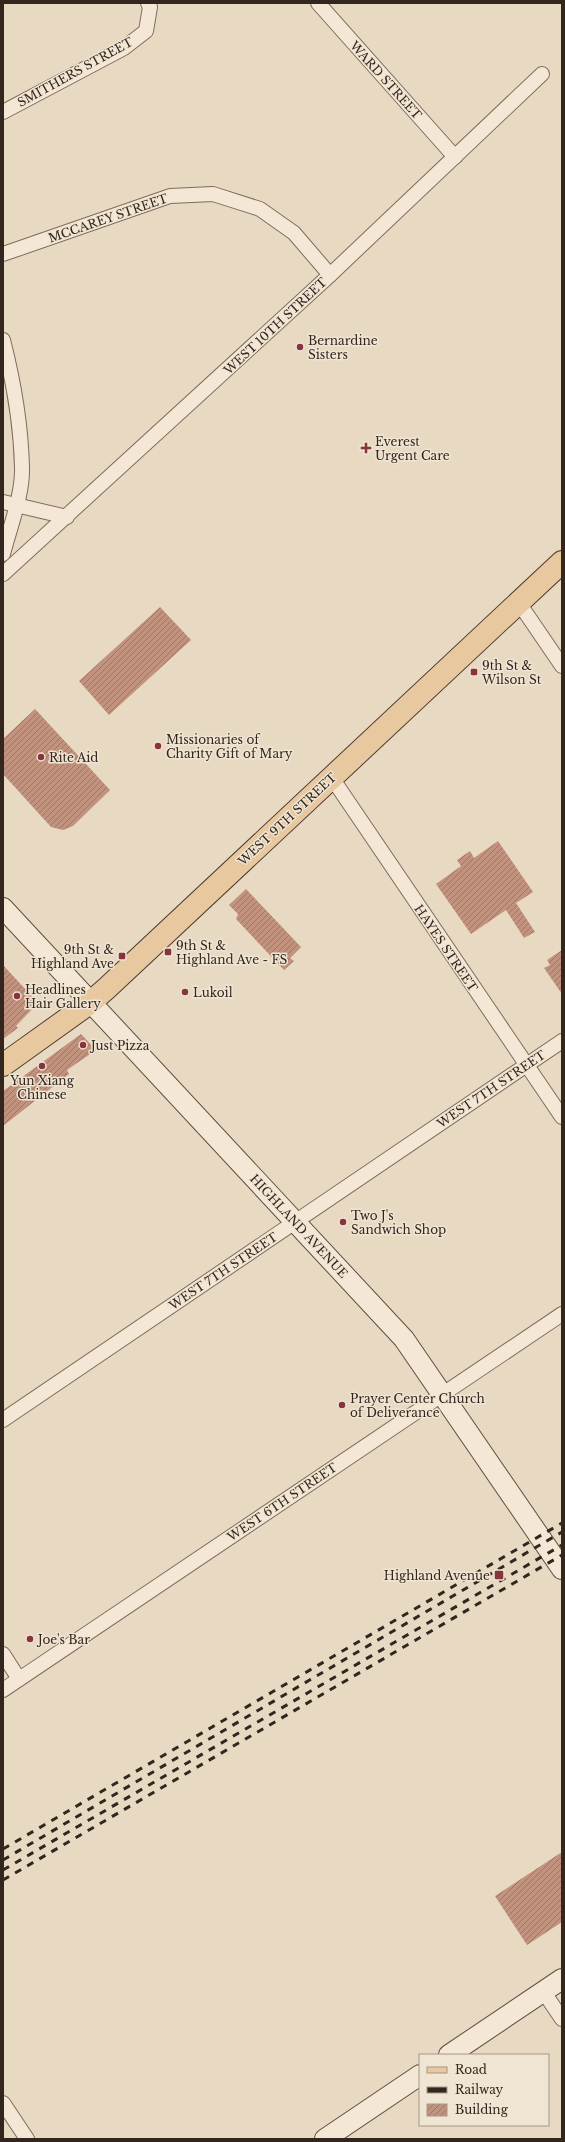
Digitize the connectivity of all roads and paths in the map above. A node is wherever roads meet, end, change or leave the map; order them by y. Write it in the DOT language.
graph roads {
  1 [pos="318,3"];
  2 [pos="149,5"];
  3 [pos="542,74"];
  4 [pos="3,112"];
  5 [pos="455,157"];
  6 [pos="3,254"];
  7 [pos="330,275"];
  8 [pos="3,340"];
  9 [pos="10,504"];
  10 [pos="67,517"];
  11 [pos="3,554"];
  12 [pos="562,562"];
  13 [pos="3,574"];
  14 [pos="519,603"];
  15 [pos="562,666"];
  16 [pos="332,778"];
  17 [pos="3,908"];
  18 [pos="91,1002"];
  19 [pos="562,1041"];
  20 [pos="3,1064"];
  21 [pos="526,1065"];
  22 [pos="562,1117"];
  23 [pos="295,1222"];
  24 [pos="562,1314"];
  25 [pos="443,1394"];
  26 [pos="3,1420"];
  27 [pos="562,1569"];
  28 [pos="3,1654"];
  29 [pos="20,1679"];
  30 [pos="3,1690"];
  31 [pos="562,1979"];
  32 [pos="543,1991"];
  33 [pos="562,2019"];
  34 [pos="450,2054"];
  35 [pos="419,2076"];
  36 [pos="3,2103"];
  37 [pos="27,2139"];
  38 [pos="325,2139"];
  1 -- 5 [label="street, WARD STREET"];
  2 -- 4 [label="street, SMITHERS STREET"];
  3 -- 5 [label="street, WEST 10TH STREET"];
  5 -- 7 [label="street, WEST 10TH STREET"];
  6 -- 7 [label="street, MCCAREY STREET"];
  7 -- 10 [label="street, WEST 10TH STREET"];
  8 -- 9 [label="street"];
  9 -- 10 [label="street"];
  9 -- 11 [label="street"];
  10 -- 13 [label="street, WEST 10TH STREET"];
  12 -- 14 [label="main road, WEST 9TH STREET"];
  14 -- 15 [label="street"];
  14 -- 16 [label="main road, WEST 9TH STREET"];
  16 -- 18 [label="main road, WEST 9TH STREET"];
  16 -- 21 [label="street, HAYES STREET"];
  17 -- 18 [label="main road, HIGHLAND AVENUE"];
  18 -- 20 [label="main road, WEST 9TH STREET"];
  18 -- 23 [label="main road, HIGHLAND AVENUE"];
  19 -- 21 [label="street, WEST 7TH STREET"];
  21 -- 22 [label="street, HAYES STREET"];
  21 -- 23 [label="street, WEST 7TH STREET"];
  23 -- 25 [label="main road, HIGHLAND AVENUE"];
  23 -- 26 [label="street, WEST 7TH STREET"];
  24 -- 25 [label="street, WEST 6TH STREET"];
  25 -- 27 [label="main road, HIGHLAND AVENUE"];
  25 -- 29 [label="street, WEST 6TH STREET"];
  28 -- 29 [label="street"];
  29 -- 30 [label="street, WEST 6TH STREET"];
  31 -- 32 [label="main road"];
  32 -- 33 [label="street"];
  32 -- 34 [label="main road"];
  35 -- 38 [label="main road"];
  36 -- 37 [label="street"];
}
